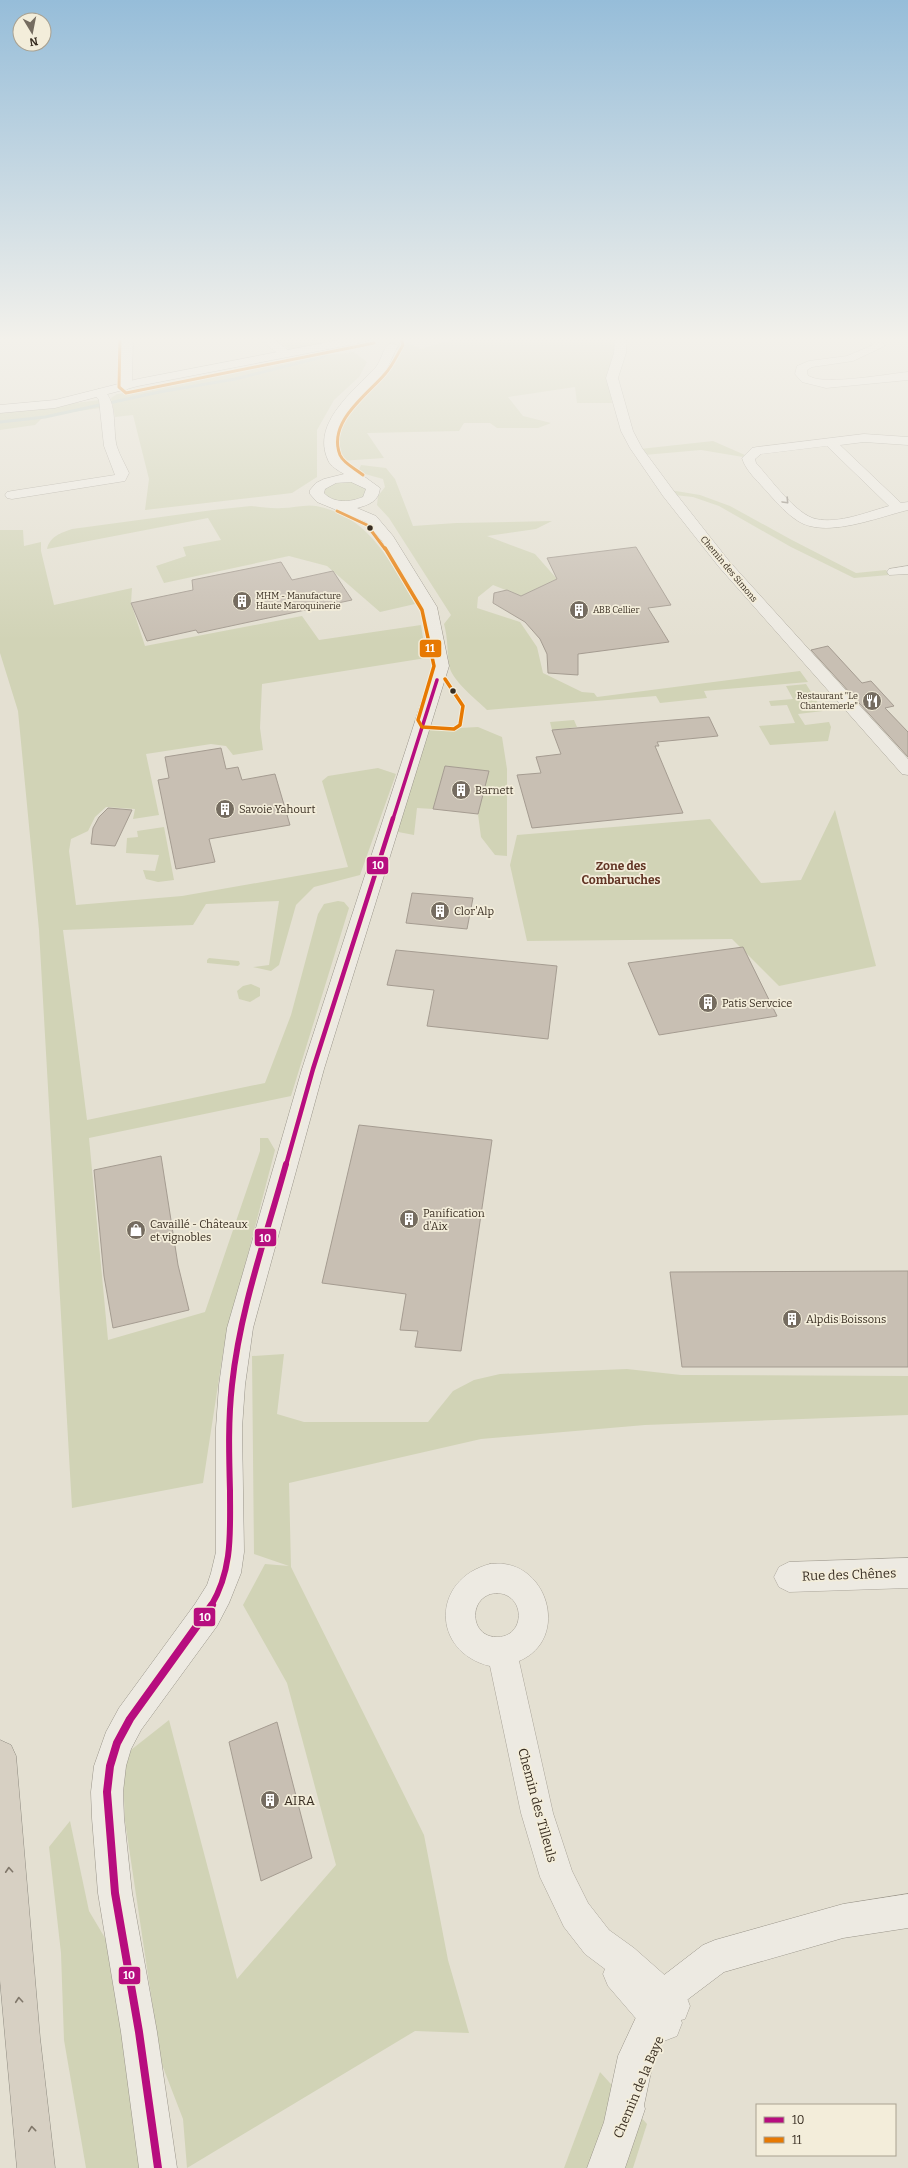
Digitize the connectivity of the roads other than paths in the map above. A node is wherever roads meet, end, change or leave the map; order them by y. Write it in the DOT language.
graph roads {
  1 [pos="109,437"];
  2 [pos="331,437"];
  3 [pos="630,437"];
  4 [pos="908,442"];
  5 [pos="831,443"];
  6 [pos="334,460"];
  7 [pos="359,480"];
  8 [pos="324,483"];
  9 [pos="12,495"];
  10 [pos="364,501"];
  11 [pos="340,505"];
  12 [pos="903,507"];
  13 [pos="372,519"];
  14 [pos="908,770"];
  15 [pos="908,1572"];
  16 [pos="789,1577"];
  17 [pos="502,1653"];
  18 [pos="0,1756"];
  19 [pos="908,1911"];
  20 [pos="664,2011"];
  21 [pos="36,2168"];
  22 [pos="158,2168"];
  23 [pos="606,2168"];
  1 -- 9 [label="street"];
  2 -- 6 [label="street"];
  3 -- 14 [label="street, Chemin des Simons"];
  4 -- 5 [label="street"];
  5 -- 12 [label="street"];
  5 -- 12 [label="street, one-way"];
  6 -- 7 [label="street"];
  6 -- 8 [label="street"];
  7 -- 8 [label="street"];
  7 -- 10 [label="street"];
  8 -- 11 [label="street"];
  10 -- 11 [label="street"];
  10 -- 13 [label="street"];
  11 -- 13 [label="street"];
  13 -- 22 [label="street"];
  15 -- 16 [label="street, Rue des Chênes"];
  17 -- 20 [label="street, Chemin des Tilleuls"];
  21 -- 18 [label="highway, one-way"];
  19 -- 20 [label="street"];
  20 -- 23 [label="street, Chemin de la Baye"];
}
